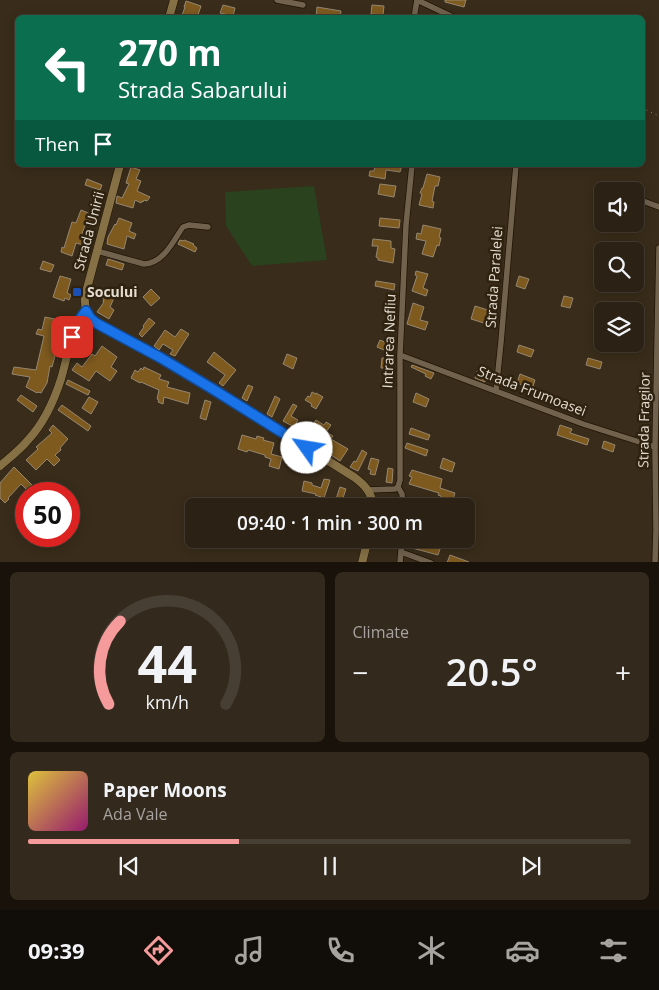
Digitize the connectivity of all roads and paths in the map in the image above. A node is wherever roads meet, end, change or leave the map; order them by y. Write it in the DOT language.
graph roads {
  1 [pos="174,0"];
  2 [pos="277,0"];
  3 [pos="417,0"];
  4 [pos="435,0"];
  5 [pos="303,5"];
  6 [pos="434,7"];
  7 [pos="170,15"];
  8 [pos="414,15"];
  9 [pos="449,15"];
  10 [pos="645,109"];
  11 [pos="659,116"];
  12 [pos="119,167"];
  13 [pos="412,167"];
  14 [pos="516,167"];
  15 [pos="644,201"];
  16 [pos="659,207"];
  17 [pos="208,227"];
  18 [pos="659,248"];
  19 [pos="97,251"];
  20 [pos="86,311"];
  21 [pos="400,355"];
  22 [pos="496,391"];
  23 [pos="656,447"];
  24 [pos="0,466"];
  25 [pos="398,487"];
  26 [pos="368,490"];
  27 [pos="372,498"];
  28 [pos="403,498"];
  29 [pos="366,548"];
  30 [pos="401,548"];
  31 [pos="401,552"];
  32 [pos="362,562"];
  33 [pos="400,562"];
  34 [pos="431,562"];
  35 [pos="655,562"];
  1 -- 7 [label="main road"];
  2 -- 5 [label="street"];
  3 -- 6 [label="street"];
  3 -- 8 [label="street"];
  4 -- 6 [label="street"];
  6 -- 9 [label="street"];
  10 -- 11 [label="path"];
  12 -- 19 [label="main road, Strada Unirii"];
  13 -- 21 [label="street, Intrarea Nefliu"];
  14 -- 22 [label="street, Strada Paralelei"];
  15 -- 16 [label="street"];
  17 -- 19 [label="street"];
  18 -- 23 [label="street, Strada Fragilor"];
  19 -- 20 [label="main road, Strada Unirii"];
  20 -- 24 [label="main road"];
  20 -- 26 [label="main road"];
  21 -- 22 [label="street, Strada Frumoasei"];
  21 -- 25 [label="street, Intrarea Nefliu"];
  22 -- 23 [label="street, Strada Frumoasei"];
  23 -- 35 [label="street, Strada Fragilor"];
  25 -- 26 [label="street"];
  25 -- 28 [label="street, Intrarea Nefliu"];
  26 -- 27 [label="main road"];
  29 -- 32 [label="main road"];
  30 -- 31 [label="street"];
  31 -- 33 [label="street"];
  31 -- 34 [label="street"];
}
